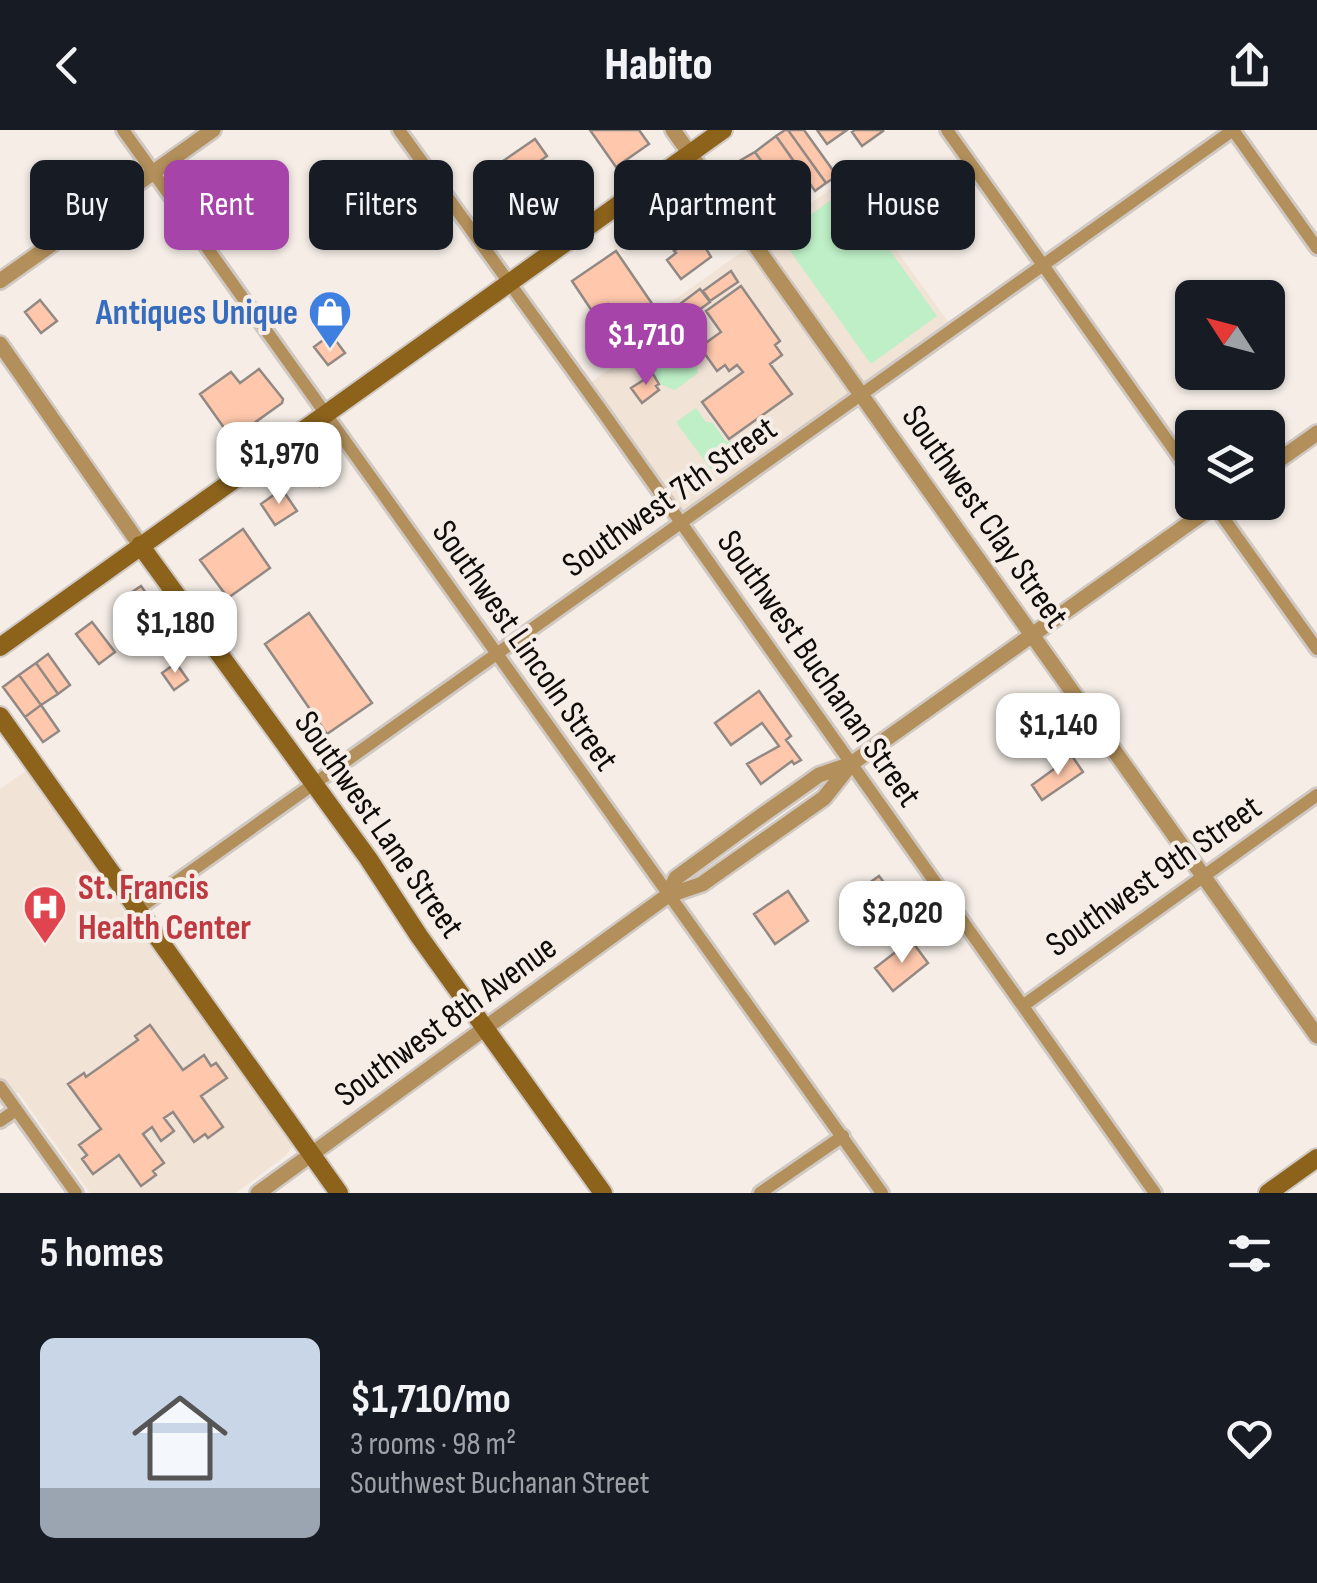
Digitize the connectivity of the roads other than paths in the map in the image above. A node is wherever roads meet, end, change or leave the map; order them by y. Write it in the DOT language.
graph roads {
  1 [pos="123,130"];
  2 [pos="213,130"];
  3 [pos="398,130"];
  4 [pos="673,130"];
  5 [pos="723,130"];
  6 [pos="947,130"];
  7 [pos="1233,130"];
  8 [pos="690,153"];
  9 [pos="153,172"];
  10 [pos="1317,248"];
  11 [pos="1043,266"];
  12 [pos="0,281"];
  13 [pos="508,283"];
  14 [pos="0,344"];
  15 [pos="864,395"];
  16 [pos="325,413"];
  17 [pos="1317,433"];
  18 [pos="1175,451"];
  19 [pos="1285,456"];
  20 [pos="1193,520"];
  21 [pos="1226,520"];
  22 [pos="681,524"];
  23 [pos="140,545"];
  24 [pos="1034,634"];
  25 [pos="0,646"];
  26 [pos="1317,649"];
  27 [pos="498,656"];
  28 [pos="0,716"];
  29 [pos="851,764"];
  30 [pos="315,784"];
  31 [pos="1317,796"];
  32 [pos="1204,876"];
  33 [pos="667,896"];
  34 [pos="138,910"];
  35 [pos="1024,1004"];
  36 [pos="485,1028"];
  37 [pos="1317,1036"];
  38 [pos="0,1087"];
  39 [pos="16,1110"];
  40 [pos="0,1121"];
  41 [pos="843,1136"];
  42 [pos="310,1153"];
  43 [pos="1317,1158"];
  44 [pos="76,1193"];
  45 [pos="258,1193"];
  46 [pos="339,1193"];
  47 [pos="603,1193"];
  48 [pos="760,1193"];
  49 [pos="882,1193"];
  50 [pos="1155,1193"];
  51 [pos="1268,1193"];
  1 -- 9 [label="street, Southwest Lincoln Street"];
  2 -- 9 [label="street"];
  3 -- 13 [label="street, Southwest Buchanan Street"];
  4 -- 8 [label="street, Southwest Clay Street"];
  5 -- 8 [label="main road"];
  6 -- 11 [label="street"];
  7 -- 10 [label="street"];
  7 -- 11 [label="street, Southwest 7th Street"];
  8 -- 13 [label="main road"];
  8 -- 15 [label="street, Southwest Clay Street"];
  9 -- 12 [label="street"];
  9 -- 16 [label="street, Southwest Lincoln Street"];
  11 -- 15 [label="street, Southwest 7th Street"];
  11 -- 18 [label="street"];
  13 -- 16 [label="main road"];
  13 -- 22 [label="street, Southwest Buchanan Street"];
  14 -- 23 [label="street, Southwest Lane Street"];
  15 -- 22 [label="street, Southwest 7th Street"];
  15 -- 24 [label="street, Southwest Clay Street"];
  16 -- 23 [label="main road"];
  16 -- 27 [label="street, Southwest Lincoln Street"];
  17 -- 19 [label="street"];
  20 -- 24 [label="street, Southwest 8th Avenue"];
  21 -- 26 [label="street"];
  22 -- 27 [label="street, Southwest 7th Street"];
  22 -- 29 [label="street, Southwest Buchanan Street"];
  23 -- 25 [label="main road"];
  23 -- 30 [label="main road, Southwest Lane Street"];
  24 -- 29 [label="street, Southwest 8th Avenue"];
  24 -- 32 [label="street, Southwest Clay Street"];
  27 -- 30 [label="street, Southwest 7th Street"];
  27 -- 33 [label="street, Southwest Lincoln Street"];
  28 -- 34 [label="main road"];
  29 -- 33 [label="street, Southwest 8th Avenue"];
  29 -- 35 [label="street, Southwest Buchanan Street"];
  30 -- 34 [label="street, Southwest 7th Street"];
  30 -- 36 [label="main road, Southwest Lane Street"];
  31 -- 32 [label="street, Southwest 9th Street"];
  32 -- 35 [label="street, Southwest 9th Street"];
  32 -- 37 [label="street, Southwest Clay Street"];
  33 -- 36 [label="street, Southwest 8th Avenue"];
  33 -- 41 [label="street, Southwest Lincoln Street"];
  34 -- 42 [label="main road"];
  35 -- 50 [label="street, Southwest Buchanan Street"];
  36 -- 42 [label="street, Southwest 8th Avenue"];
  36 -- 47 [label="main road, Southwest Lane Street"];
  38 -- 39 [label="street"];
  39 -- 40 [label="street"];
  39 -- 44 [label="street"];
  41 -- 48 [label="street"];
  41 -- 49 [label="street, Southwest Lincoln Street"];
  42 -- 45 [label="street, Southwest 8th Avenue"];
  42 -- 46 [label="main road"];
  43 -- 51 [label="main road"];
}
